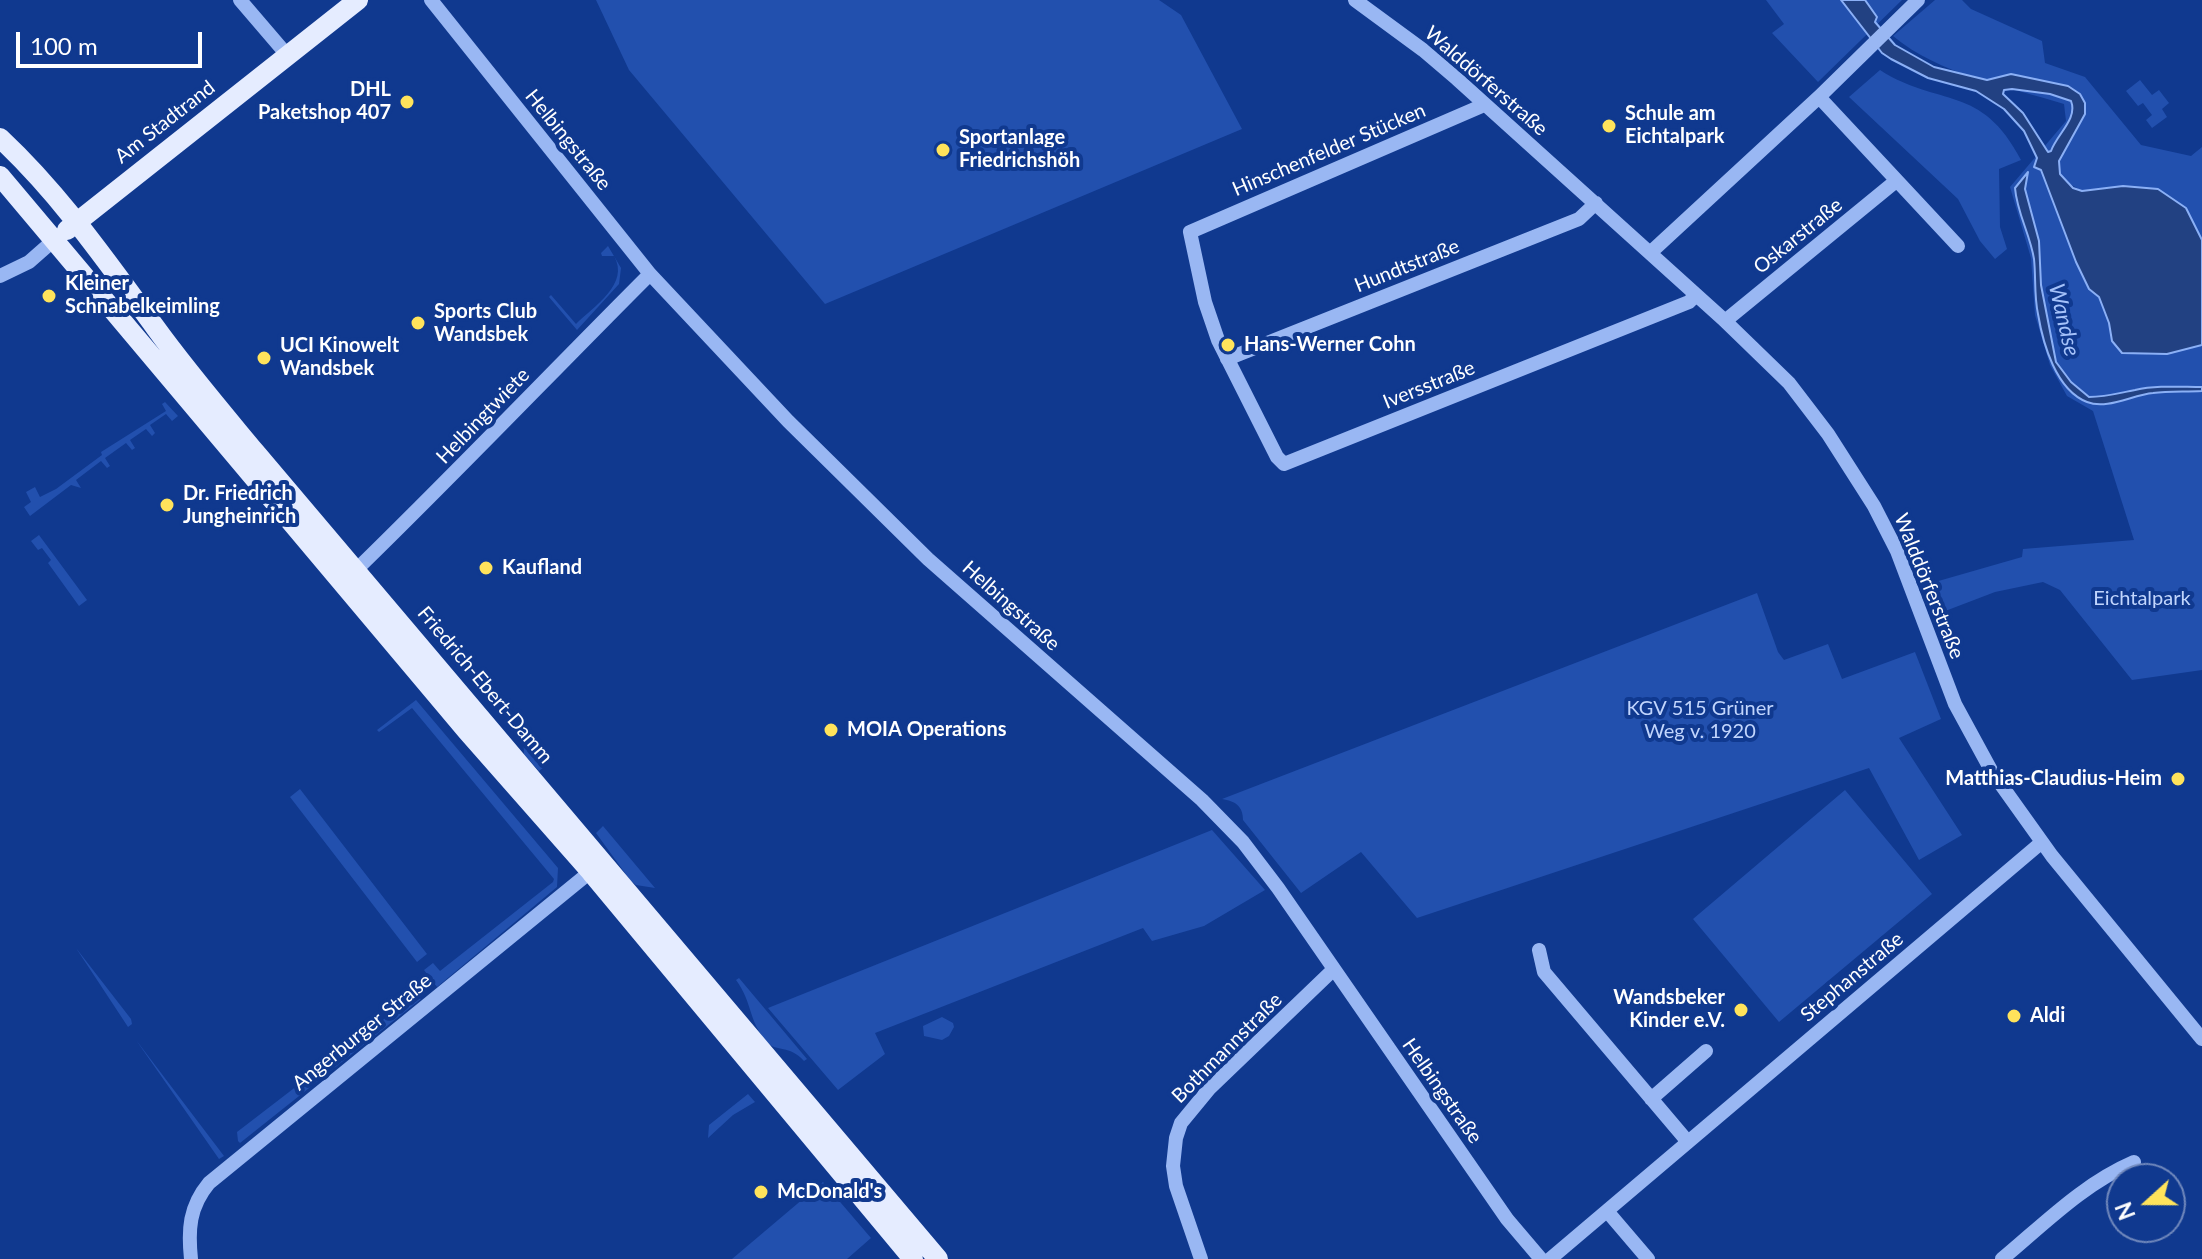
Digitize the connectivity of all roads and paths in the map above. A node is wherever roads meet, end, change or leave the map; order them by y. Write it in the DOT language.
graph roads {
  1 [pos="240,0"];
  2 [pos="358,0"];
  3 [pos="431,0"];
  4 [pos="1355,0"];
  5 [pos="1918,0"];
  6 [pos="288,56"];
  7 [pos="1819,97"];
  8 [pos="1484,105"];
  9 [pos="0,138"];
  10 [pos="0,176"];
  11 [pos="1896,181"];
  12 [pos="1596,203"];
  13 [pos="76,223"];
  14 [pos="54,240"];
  15 [pos="1958,246"];
  16 [pos="1650,253"];
  17 [pos="650,274"];
  18 [pos="0,276"];
  19 [pos="1696,295"];
  20 [pos="1725,321"];
  21 [pos="1227,359"];
  22 [pos="349,577"];
  23 [pos="2042,842"];
  24 [pos="597,867"];
  25 [pos="1539,950"];
  26 [pos="1334,969"];
  27 [pos="2202,1039"];
  28 [pos="1706,1051"];
  29 [pos="1651,1099"];
  30 [pos="1688,1142"];
  31 [pos="2134,1162"];
  32 [pos="1607,1211"];
  33 [pos="2012,1256"];
  34 [pos="191,1259"];
  35 [pos="913,1259"];
  36 [pos="938,1259"];
  37 [pos="1201,1259"];
  38 [pos="1541,1259"];
  39 [pos="1550,1259"];
  40 [pos="1648,1259"];
  1 -- 6 [label="street"];
  2 -- 6 [label="main road, Am Stadtrand"];
  3 -- 17 [label="street, Helbingstraße"];
  4 -- 8 [label="street, Walddörferstraße"];
  5 -- 7 [label="street"];
  6 -- 13 [label="main road, Am Stadtrand"];
  7 -- 11 [label="street"];
  7 -- 16 [label="street"];
  8 -- 12 [label="street, Walddörferstraße"];
  8 -- 21 [label="street, Hinschenfelder Stücken"];
  9 -- 13 [label="main road, Friedrich-Ebert-Damm"];
  10 -- 14 [label="main road, Friedrich-Ebert-Damm"];
  11 -- 15 [label="street"];
  11 -- 20 [label="street, Oskarstraße"];
  12 -- 16 [label="street, Walddörferstraße"];
  12 -- 21 [label="street, Hundtstraße"];
  13 -- 14 [label="main road, Am Stadtrand"];
  13 -- 22 [label="main road, Friedrich-Ebert-Damm"];
  14 -- 18 [label="street, Am Stadtrand"];
  14 -- 22 [label="main road, Friedrich-Ebert-Damm"];
  16 -- 19 [label="street, Walddörferstraße"];
  17 -- 22 [label="street, Helbingtwiete"];
  17 -- 26 [label="street, Helbingstraße"];
  19 -- 20 [label="street, Walddörferstraße"];
  19 -- 21 [label="street, Iversstraße"];
  20 -- 23 [label="street, Walddörferstraße"];
  22 -- 24 [label="main road, Friedrich-Ebert-Damm"];
  23 -- 27 [label="street, Walddörferstraße"];
  23 -- 30 [label="street, Stephanstraße"];
  24 -- 34 [label="street, Angerburger Straße"];
  24 -- 35 [label="main road, Friedrich-Ebert-Damm"];
  24 -- 36 [label="main road, Friedrich-Ebert-Damm"];
  25 -- 29 [label="street"];
  26 -- 37 [label="street, Bothmannstraße"];
  26 -- 38 [label="street, Helbingstraße"];
  28 -- 29 [label="street"];
  29 -- 30 [label="street"];
  30 -- 32 [label="street, Stephanstraße"];
  31 -- 33 [label="street"];
  32 -- 39 [label="street, Stephanstraße"];
  32 -- 40 [label="street"];
}
